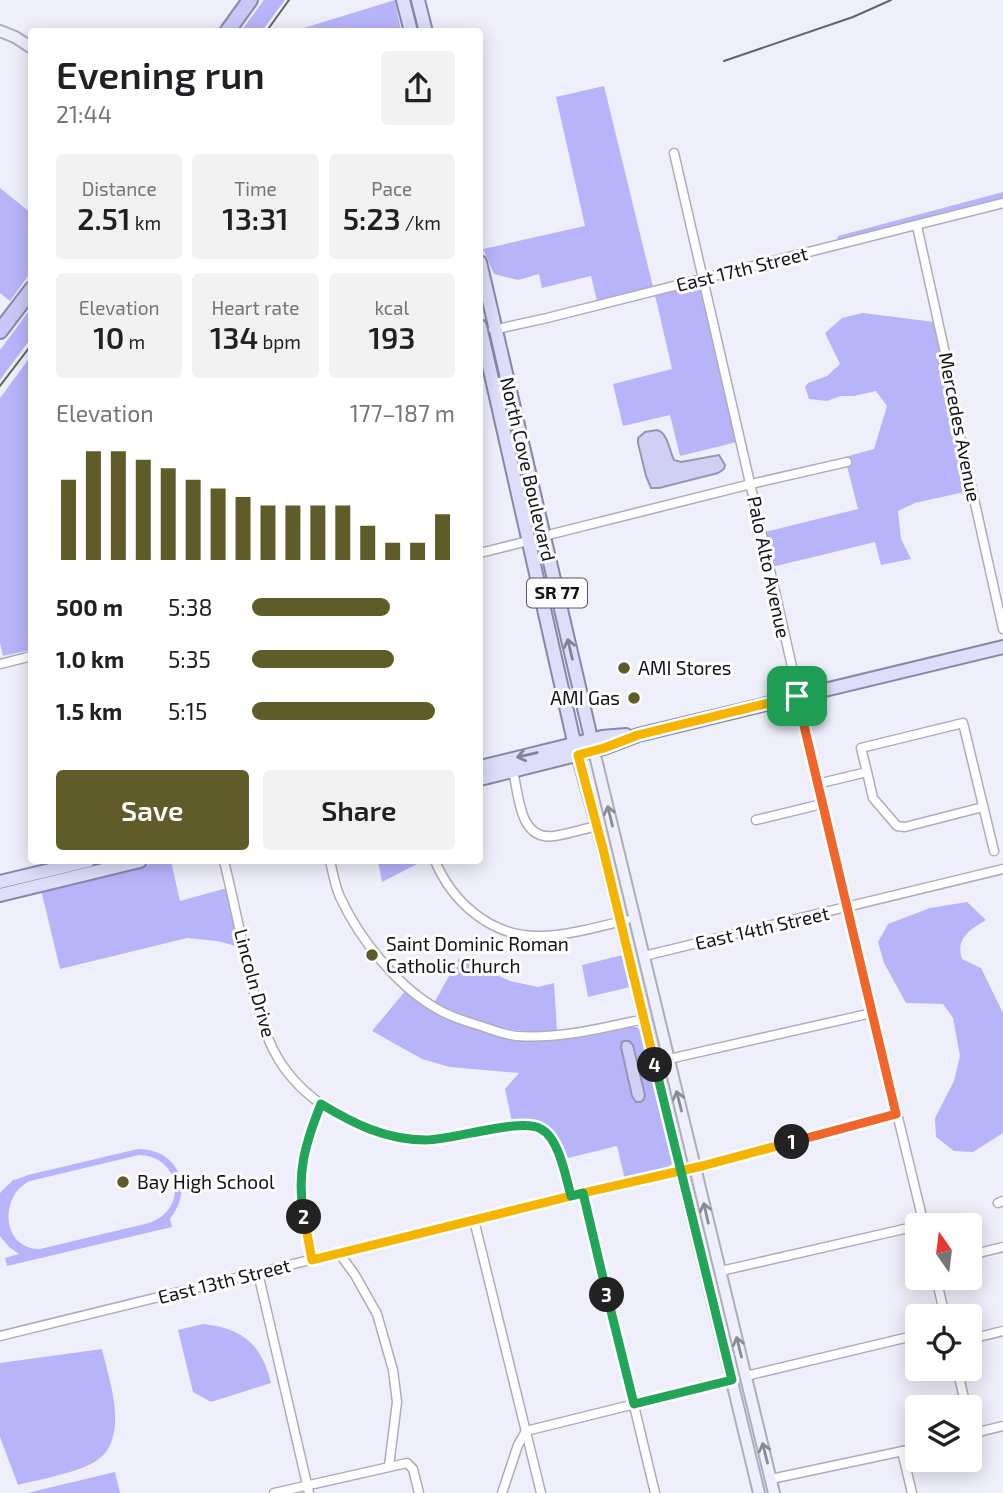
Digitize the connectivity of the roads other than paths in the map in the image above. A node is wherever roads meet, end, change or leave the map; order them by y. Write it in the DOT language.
graph roads {
  1 [pos="250,0"];
  2 [pos="403,0"];
  3 [pos="418,0"];
  4 [pos="230,28"];
  5 [pos="410,28"];
  6 [pos="425,28"];
  7 [pos="0,31"];
  8 [pos="28,45"];
  9 [pos="674,153"];
  10 [pos="1003,203"];
  11 [pos="917,226"];
  12 [pos="483,275"];
  13 [pos="702,279"];
  14 [pos="28,294"];
  15 [pos="483,328"];
  16 [pos="495,329"];
  17 [pos="0,331"];
  18 [pos="483,341"];
  19 [pos="847,462"];
  20 [pos="751,484"];
  21 [pos="544,536"];
  22 [pos="528,541"];
  23 [pos="483,552"];
  24 [pos="1003,629"];
  25 [pos="1003,647"];
  26 [pos="28,657"];
  27 [pos="0,664"];
  28 [pos="797,696"];
  29 [pos="593,745"];
  30 [pos="576,749"];
  31 [pos="483,765"];
  32 [pos="513,771"];
  33 [pos="867,772"];
  34 [pos="483,778"];
  35 [pos="817,784"];
  36 [pos="822,804"];
  37 [pos="983,807"];
  38 [pos="756,820"];
  39 [pos="597,826"];
  40 [pos="994,851"];
  41 [pos="80,864"];
  42 [pos="225,864"];
  43 [pos="331,864"];
  44 [pos="437,864"];
  45 [pos="106,865"];
  46 [pos="1003,869"];
  47 [pos="30,881"];
  48 [pos="0,882"];
  49 [pos="0,895"];
  50 [pos="847,908"];
  51 [pos="623,921"];
  52 [pos="644,956"];
  53 [pos="872,1013"];
  54 [pos="644,1019"];
  55 [pos="669,1059"];
  56 [pos="321,1104"];
  57 [pos="896,1114"];
  58 [pos="695,1167"];
  59 [pos="681,1170"];
  60 [pos="583,1193"];
  61 [pos="571,1196"];
  62 [pos="920,1213"];
  63 [pos="474,1220"];
  64 [pos="905,1229"];
  65 [pos="1003,1247"];
  66 [pos="982,1252"];
  67 [pos="339,1254"];
  68 [pos="312,1260"];
  69 [pos="721,1271"];
  70 [pos="258,1273"];
  71 [pos="1003,1331"];
  72 [pos="0,1336"];
  73 [pos="982,1336"];
  74 [pos="905,1338"];
  75 [pos="746,1376"];
  76 [pos="732,1380"];
  77 [pos="634,1404"];
  78 [pos="1003,1426"];
  79 [pos="526,1431"];
  80 [pos="982,1431"];
  81 [pos="905,1450"];
  82 [pos="902,1451"];
  83 [pos="389,1466"];
  84 [pos="771,1479"];
  85 [pos="308,1489"];
  86 [pos="274,1493"];
  87 [pos="419,1493"];
  88 [pos="502,1493"];
  89 [pos="541,1493"];
  90 [pos="655,1493"];
  91 [pos="759,1493"];
  92 [pos="774,1493"];
  93 [pos="912,1493"];
  1 -- 4 [label="highway"];
  2 -- 5 [label="main road"];
  3 -- 6 [label="main road"];
  7 -- 8 [label="main road"];
  9 -- 13 [label="street, Palo Alto Avenue"];
  10 -- 11 [label="street, East 17th Street"];
  11 -- 13 [label="street, East 17th Street"];
  11 -- 24 [label="street, Mercedes Avenue"];
  12 -- 16 [label="main road, North Cove Boulevard / SR 77"];
  13 -- 16 [label="street, East 17th Street"];
  13 -- 20 [label="street, Palo Alto Avenue"];
  14 -- 17 [label="highway"];
  15 -- 16 [label="street, East 17th Street"];
  16 -- 21 [label="main road, North Cove Boulevard / SR 77"];
  18 -- 22 [label="main road, North Cove Boulevard / SR 77"];
  19 -- 20 [label="street"];
  20 -- 21 [label="street"];
  20 -- 28 [label="street, Palo Alto Avenue"];
  29 -- 21 [label="main road, North Cove Boulevard / SR 77, one-way"];
  22 -- 23 [label="street"];
  22 -- 30 [label="main road, North Cove Boulevard / SR 77"];
  25 -- 28 [label="main road"];
  26 -- 27 [label="street"];
  28 -- 29 [label="main road"];
  28 -- 35 [label="street, Palo Alto Avenue"];
  29 -- 30 [label="main road"];
  52 -- 29 [label="main road, North Cove Boulevard / SR 77, one-way"];
  30 -- 31 [label="main road, one-way"];
  30 -- 32 [label="main road"];
  30 -- 39 [label="main road, North Cove Boulevard / SR 77"];
  32 -- 34 [label="main road"];
  32 -- 39 [label="street"];
  33 -- 35 [label="street"];
  33 -- 37 [label="street"];
  33 -- 37 [label="street"];
  35 -- 36 [label="street, Palo Alto Avenue"];
  36 -- 38 [label="street"];
  36 -- 50 [label="street, Palo Alto Avenue"];
  37 -- 40 [label="street"];
  39 -- 51 [label="main road, North Cove Boulevard / SR 77"];
  41 -- 47 [label="main road"];
  42 -- 56 [label="street, Lincoln Drive"];
  43 -- 54 [label="street"];
  44 -- 51 [label="street"];
  45 -- 47 [label="main road"];
  46 -- 50 [label="street, East 14th Street"];
  47 -- 48 [label="main road"];
  47 -- 49 [label="main road"];
  50 -- 52 [label="street, East 14th Street"];
  50 -- 53 [label="street, Palo Alto Avenue"];
  51 -- 52 [label="main road"];
  51 -- 54 [label="main road"];
  52 -- 55 [label="main road, North Cove Boulevard / SR 77"];
  53 -- 55 [label="street"];
  53 -- 57 [label="street, Palo Alto Avenue"];
  54 -- 59 [label="main road"];
  58 -- 55 [label="main road, North Cove Boulevard / SR 77, one-way"];
  56 -- 61 [label="street, Lincoln Drive"];
  56 -- 68 [label="street"];
  57 -- 58 [label="street, East 13th Street"];
  57 -- 62 [label="street, Palo Alto Avenue"];
  58 -- 59 [label="street, East 13th Street"];
  69 -- 58 [label="main road, North Cove Boulevard / SR 77, one-way"];
  59 -- 60 [label="street, East 13th Street"];
  59 -- 76 [label="main road"];
  60 -- 61 [label="street, East 13th Street"];
  60 -- 77 [label="street"];
  61 -- 63 [label="street, East 13th Street"];
  63 -- 67 [label="street, East 13th Street"];
  63 -- 79 [label="street"];
  64 -- 69 [label="street"];
  65 -- 66 [label="street"];
  67 -- 68 [label="street, East 13th Street"];
  67 -- 83 [label="street"];
  68 -- 70 [label="street, East 13th Street"];
  75 -- 69 [label="main road, North Cove Boulevard / SR 77, one-way"];
  70 -- 72 [label="street, East 13th Street"];
  70 -- 85 [label="street"];
  71 -- 73 [label="street"];
  74 -- 75 [label="street"];
  84 -- 75 [label="main road, North Cove Boulevard / SR 77, one-way"];
  76 -- 77 [label="street"];
  76 -- 91 [label="main road"];
  77 -- 79 [label="street"];
  77 -- 90 [label="street"];
  78 -- 80 [label="street"];
  79 -- 88 [label="street"];
  79 -- 89 [label="street"];
  81 -- 82 [label="street"];
  82 -- 84 [label="street"];
  82 -- 93 [label="street"];
  83 -- 85 [label="street"];
  83 -- 87 [label="street"];
  84 -- 92 [label="main road, North Cove Boulevard / SR 77"];
  85 -- 86 [label="street"];
}
